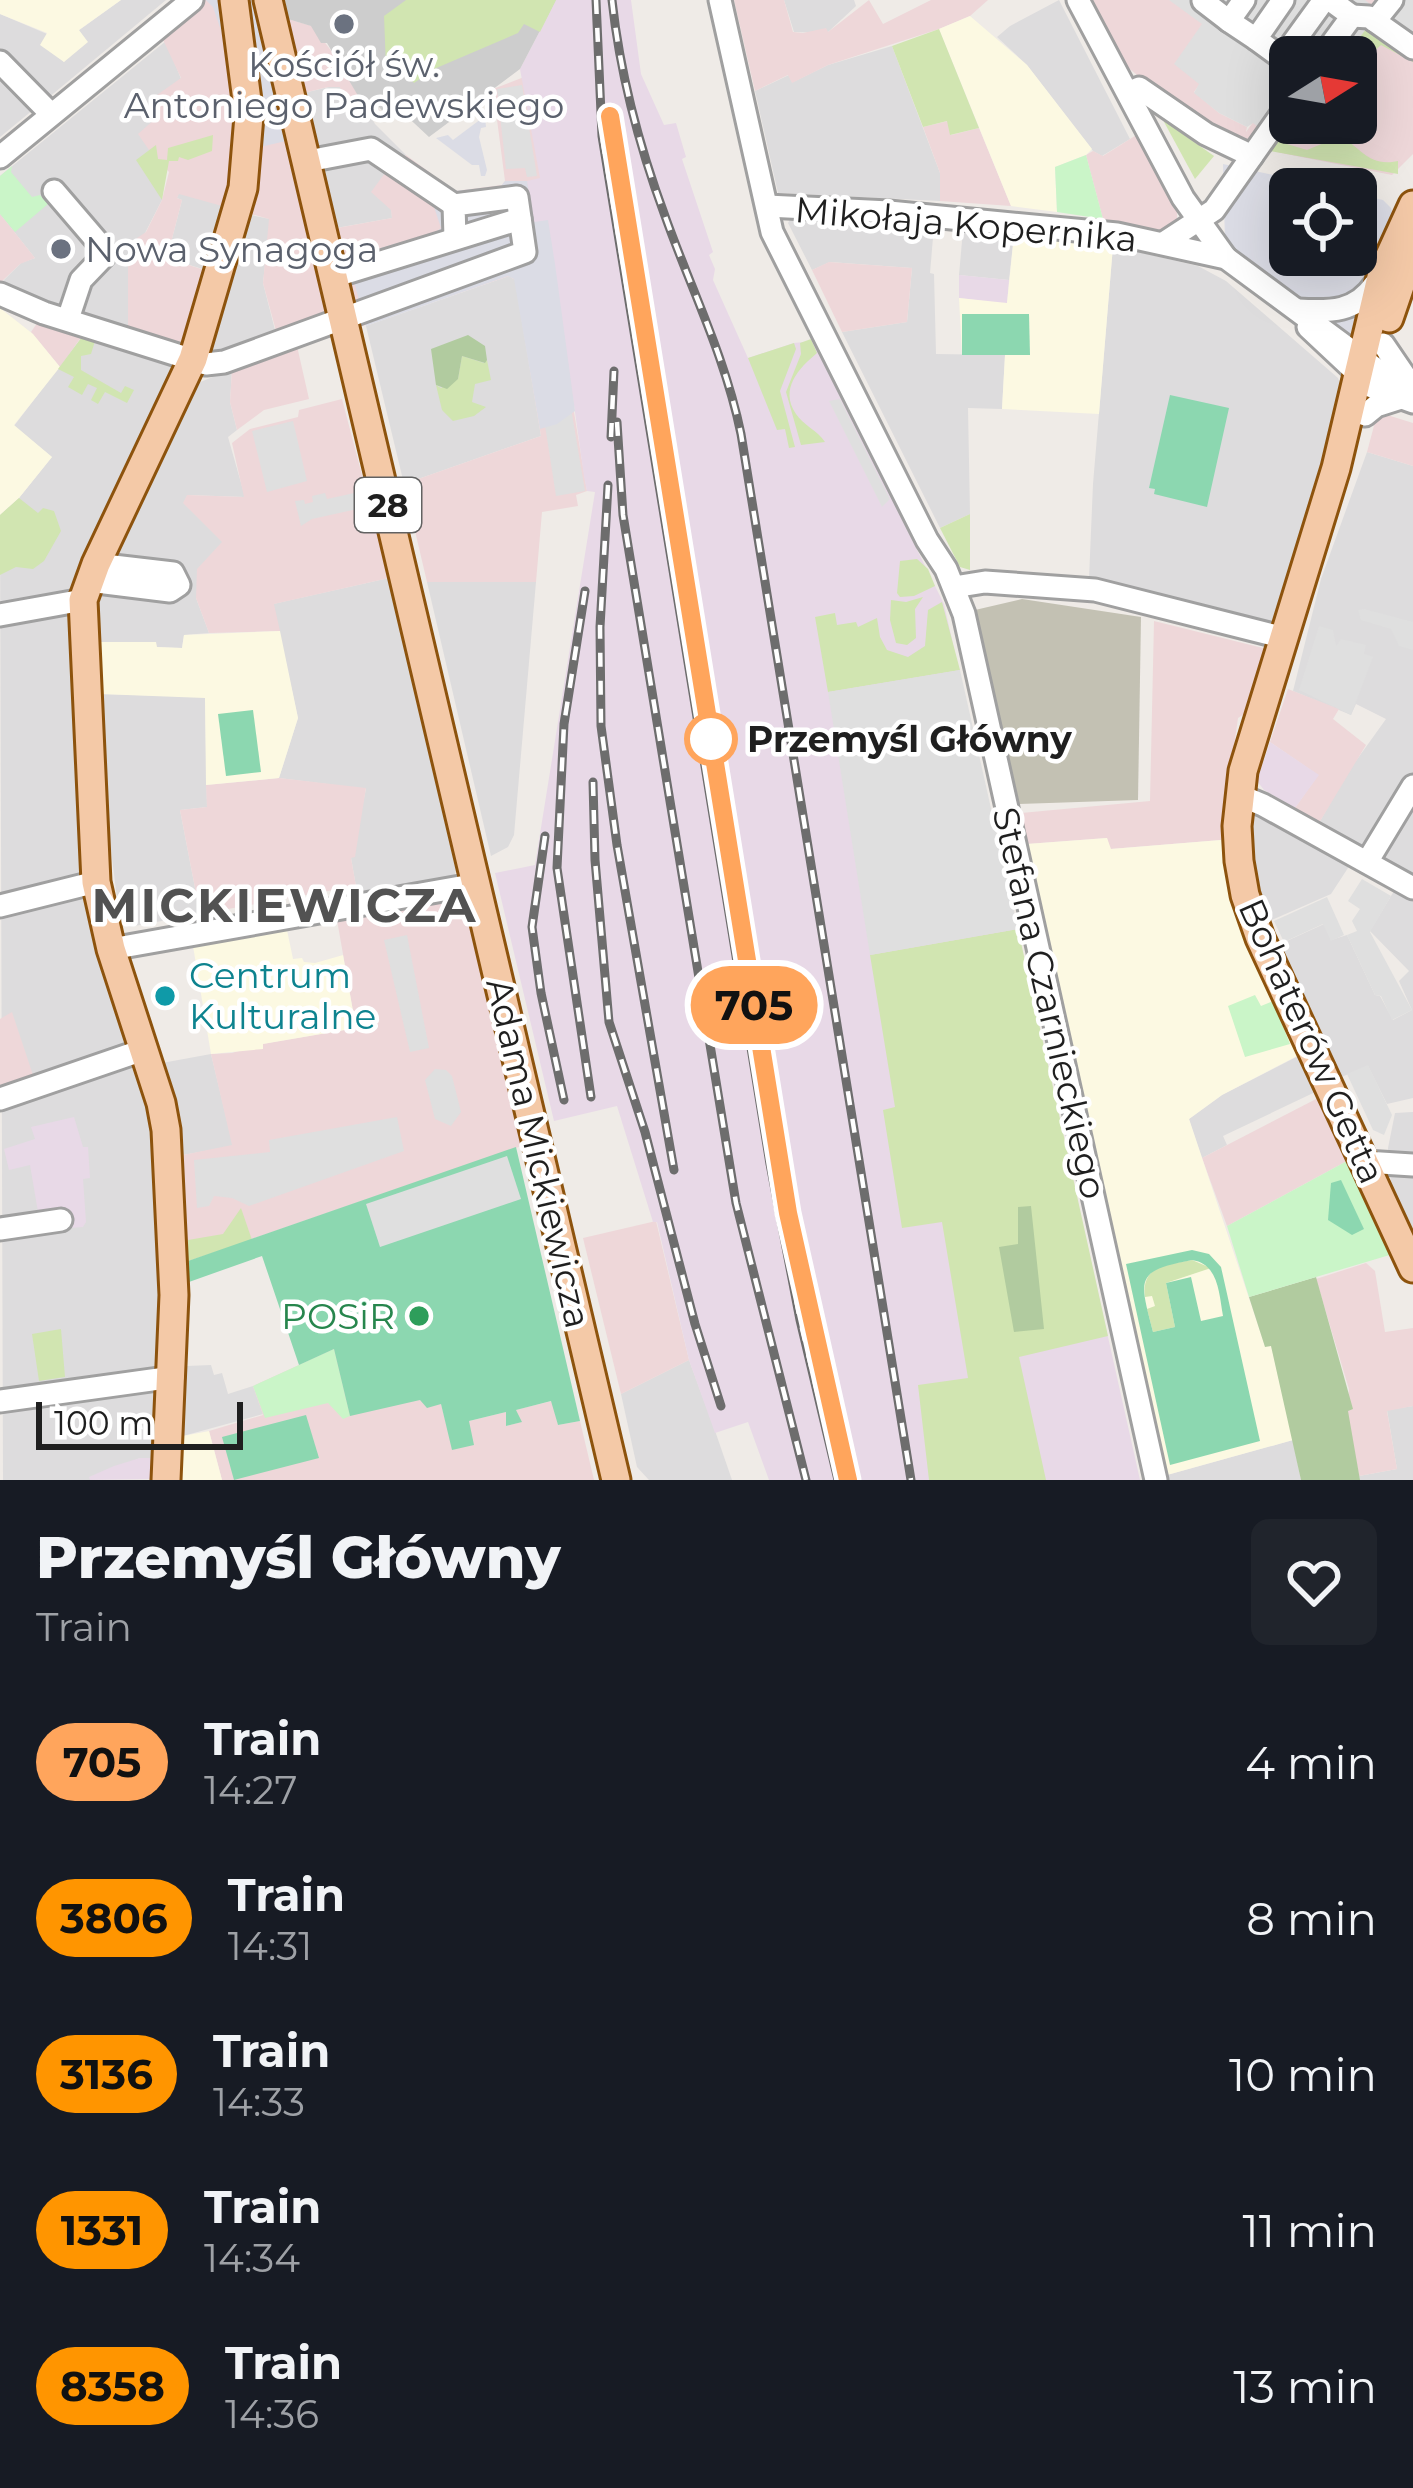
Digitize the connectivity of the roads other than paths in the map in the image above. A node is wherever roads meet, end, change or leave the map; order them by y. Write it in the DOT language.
graph roads {
  1 [pos="192,0"];
  2 [pos="234,0"];
  3 [pos="268,0"];
  4 [pos="721,0"];
  5 [pos="1078,0"];
  6 [pos="1202,0"];
  7 [pos="1244,0"];
  8 [pos="1283,0"];
  9 [pos="1327,0"];
  10 [pos="1396,0"];
  11 [pos="1413,9"];
  12 [pos="1352,16"];
  13 [pos="1229,21"];
  14 [pos="1375,21"];
  15 [pos="1303,36"];
  16 [pos="1337,36"];
  17 [pos="1256,39"];
  18 [pos="1413,48"];
  19 [pos="1269,49"];
  20 [pos="0,62"];
  21 [pos="1130,92"];
  22 [pos="50,114"];
  23 [pos="249,116"];
  24 [pos="298,125"];
  25 [pos="1269,131"];
  26 [pos="1252,156"];
  27 [pos="0,157"];
  28 [pos="308,161"];
  29 [pos="53,191"];
  30 [pos="1413,205"];
  31 [pos="454,206"];
  32 [pos="767,206"];
  33 [pos="519,208"];
  34 [pos="1197,221"];
  35 [pos="455,238"];
  36 [pos="1165,242"];
  37 [pos="1413,248"];
  38 [pos="1226,258"];
  39 [pos="1382,273"];
  40 [pos="336,276"];
  41 [pos="0,293"];
  42 [pos="1291,309"];
  43 [pos="68,319"];
  44 [pos="345,320"];
  45 [pos="193,359"];
  46 [pos="1370,367"];
  47 [pos="1409,390"];
  48 [pos="1365,415"];
  49 [pos="89,582"];
  50 [pos="954,587"];
  51 [pos="1297,601"];
  52 [pos="0,615"];
  53 [pos="1285,638"];
  54 [pos="1413,786"];
  55 [pos="1239,795"];
  56 [pos="1367,862"];
  57 [pos="96,882"];
  58 [pos="477,884"];
  59 [pos="1413,888"];
  60 [pos="0,906"];
  61 [pos="111,949"];
  62 [pos="143,1050"];
  63 [pos="0,1099"];
  64 [pos="1365,1162"];
  65 [pos="1413,1165"];
  66 [pos="61,1220"];
  67 [pos="0,1229"];
  68 [pos="1413,1268"];
  69 [pos="173,1377"];
  70 [pos="0,1400"];
  71 [pos="166,1480"];
  72 [pos="616,1480"];
  73 [pos="1156,1480"];
  1 -- 22 [label="street"];
  2 -- 23 [label="main road"];
  3 -- 24 [label="main road, 28"];
  4 -- 32 [label="street, Stefana Czarnieckiego"];
  5 -- 21 [label="street"];
  6 -- 13 [label="street"];
  7 -- 13 [label="street"];
  8 -- 17 [label="street"];
  9 -- 12 [label="street"];
  9 -- 15 [label="street"];
  10 -- 11 [label="street"];
  10 -- 14 [label="street"];
  12 -- 14 [label="street"];
  12 -- 16 [label="street"];
  13 -- 17 [label="street"];
  14 -- 18 [label="street"];
  17 -- 19 [label="street"];
  20 -- 22 [label="street"];
  21 -- 26 [label="street"];
  21 -- 34 [label="street"];
  22 -- 27 [label="street"];
  23 -- 24 [label="main road"];
  23 -- 45 [label="main road"];
  24 -- 28 [label="main road, Adama Mickiewicza / 28"];
  25 -- 26 [label="street, Mikołaja Kopernika"];
  26 -- 34 [label="street, Mikołaja Kopernika"];
  28 -- 31 [label="street"];
  28 -- 40 [label="main road, Adama Mickiewicza / 28"];
  29 -- 43 [label="street"];
  30 -- 39 [label="main road, Bohaterów Getta"];
  31 -- 33 [label="street"];
  31 -- 35 [label="street"];
  32 -- 36 [label="street, Mikołaja Kopernika"];
  32 -- 50 [label="street, Stefana Czarnieckiego"];
  33 -- 35 [label="street"];
  33 -- 44 [label="street"];
  34 -- 36 [label="street, Mikołaja Kopernika"];
  34 -- 38 [label="street"];
  35 -- 40 [label="street"];
  36 -- 38 [label="street, Mikołaja Kopernika"];
  37 -- 46 [label="main road, Bohaterów Getta"];
  38 -- 42 [label="street, Mikołaja Kopernika"];
  39 -- 42 [label="street"];
  39 -- 46 [label="main road, Bohaterów Getta"];
  40 -- 44 [label="main road, Adama Mickiewicza / 28"];
  41 -- 43 [label="street"];
  42 -- 46 [label="street, Mikołaja Kopernika"];
  43 -- 45 [label="street"];
  44 -- 45 [label="street"];
  44 -- 58 [label="main road, Adama Mickiewicza / 28"];
  45 -- 49 [label="main road"];
  46 -- 47 [label="street, Mikołaja Kopernika"];
  46 -- 48 [label="main road, Bohaterów Getta"];
  46 -- 51 [label="main road, Bohaterów Getta"];
  47 -- 48 [label="street"];
  48 -- 51 [label="main road, Bohaterów Getta"];
  49 -- 52 [label="street"];
  49 -- 57 [label="main road"];
  50 -- 53 [label="street"];
  50 -- 73 [label="street, Stefana Czarnieckiego"];
  51 -- 53 [label="main road, Bohaterów Getta"];
  53 -- 55 [label="main road, Bohaterów Getta"];
  54 -- 56 [label="street"];
  55 -- 56 [label="street"];
  55 -- 64 [label="main road, Bohaterów Getta"];
  56 -- 59 [label="street"];
  57 -- 60 [label="street"];
  57 -- 61 [label="main road"];
  58 -- 61 [label="street"];
  58 -- 72 [label="main road, Adama Mickiewicza / 28"];
  61 -- 62 [label="main road"];
  62 -- 63 [label="street"];
  62 -- 69 [label="main road"];
  64 -- 65 [label="street"];
  64 -- 68 [label="main road, Bohaterów Getta"];
  66 -- 67 [label="street"];
  69 -- 70 [label="street"];
  69 -- 71 [label="main road"];
}
